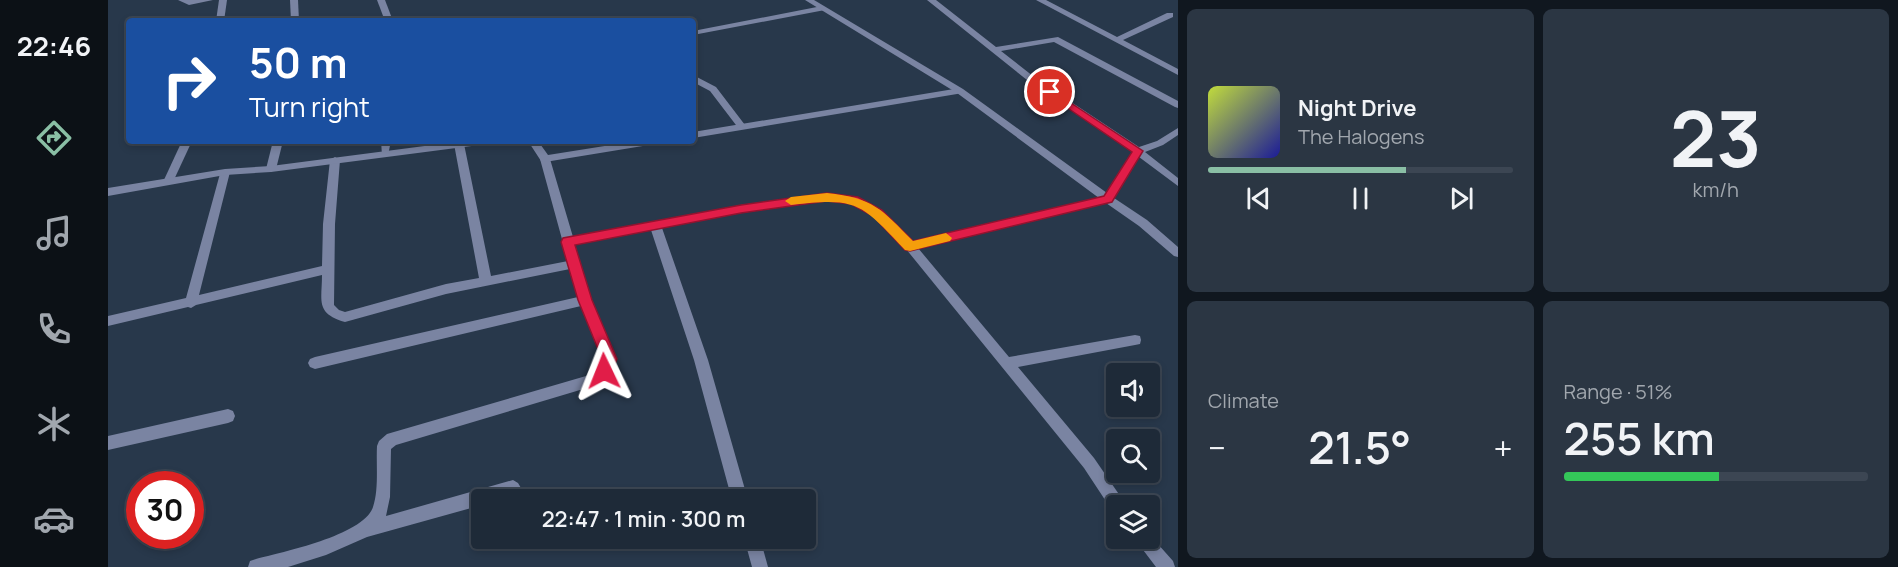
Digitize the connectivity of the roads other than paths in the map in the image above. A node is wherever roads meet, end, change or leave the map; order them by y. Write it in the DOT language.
graph roads {
  1 [pos="182,0"];
  2 [pos="209,0"];
  3 [pos="222,0"];
  4 [pos="294,0"];
  5 [pos="382,0"];
  6 [pos="809,0"];
  7 [pos="931,0"];
  8 [pos="1040,0"];
  9 [pos="822,8"];
  10 [pos="1170,15"];
  11 [pos="220,18"];
  12 [pos="295,18"];
  13 [pos="388,18"];
  14 [pos="696,32"];
  15 [pos="1116,40"];
  16 [pos="995,50"];
  17 [pos="1178,72"];
  18 [pos="696,80"];
  19 [pos="960,92"];
  20 [pos="1178,105"];
  21 [pos="742,127"];
  22 [pos="1178,131"];
  23 [pos="696,135"];
  24 [pos="186,144"];
  25 [pos="277,144"];
  26 [pos="386,144"];
  27 [pos="459,144"];
  28 [pos="535,144"];
  29 [pos="637,144"];
  30 [pos="1138,151"];
  31 [pos="385,153"];
  32 [pos="545,159"];
  33 [pos="334,160"];
  34 [pos="271,169"];
  35 [pos="225,172"];
  36 [pos="168,182"];
  37 [pos="1178,183"];
  38 [pos="108,192"];
  39 [pos="1108,199"];
  40 [pos="655,224"];
  41 [pos="567,242"];
  42 [pos="910,246"];
  43 [pos="1178,253"];
  44 [pos="574,264"];
  45 [pos="328,269"];
  46 [pos="486,282"];
  47 [pos="585,300"];
  48 [pos="191,303"];
  49 [pos="108,321"];
  50 [pos="1135,340"];
  51 [pos="315,363"];
  52 [pos="1006,363"];
  53 [pos="228,416"];
  54 [pos="108,443"];
  55 [pos="513,488"];
  56 [pos="737,489"];
  57 [pos="1111,495"];
  58 [pos="367,530"];
  59 [pos="755,549"];
  60 [pos="1151,549"];
  61 [pos="256,567"];
  62 [pos="760,567"];
  63 [pos="1167,567"];
  1 -- 2 [label="street"];
  3 -- 11 [label="street"];
  4 -- 12 [label="street"];
  5 -- 13 [label="street"];
  6 -- 9 [label="street"];
  7 -- 16 [label="street"];
  8 -- 15 [label="street"];
  9 -- 14 [label="street"];
  9 -- 19 [label="street"];
  10 -- 15 [label="street"];
  15 -- 17 [label="street"];
  16 -- 20 [label="street"];
  16 -- 30 [label="street"];
  18 -- 21 [label="street"];
  19 -- 21 [label="street"];
  19 -- 39 [label="street"];
  21 -- 23 [label="street"];
  22 -- 30 [label="street"];
  24 -- 36 [label="street"];
  25 -- 34 [label="street"];
  26 -- 31 [label="street"];
  27 -- 31 [label="street"];
  27 -- 46 [label="street"];
  28 -- 32 [label="street"];
  29 -- 32 [label="street"];
  30 -- 37 [label="street"];
  30 -- 39 [label="street"];
  31 -- 33 [label="street"];
  32 -- 41 [label="street"];
  33 -- 34 [label="street"];
  33 -- 45 [label="street"];
  34 -- 35 [label="street"];
  35 -- 36 [label="street"];
  35 -- 48 [label="street"];
  36 -- 38 [label="street"];
  39 -- 42 [label="street"];
  39 -- 43 [label="street"];
  40 -- 41 [label="street"];
  40 -- 42 [label="street"];
  40 -- 56 [label="street"];
  41 -- 44 [label="street"];
  42 -- 52 [label="street"];
  44 -- 46 [label="street"];
  44 -- 47 [label="street"];
  45 -- 46 [label="street"];
  45 -- 48 [label="street"];
  47 -- 51 [label="street"];
  47 -- 58 [label="street"];
  48 -- 49 [label="street"];
  50 -- 52 [label="street"];
  52 -- 57 [label="street"];
  53 -- 54 [label="street"];
  55 -- 58 [label="street"];
  58 -- 61 [label="street"];
  59 -- 62 [label="street"];
  60 -- 63 [label="street"];
}
